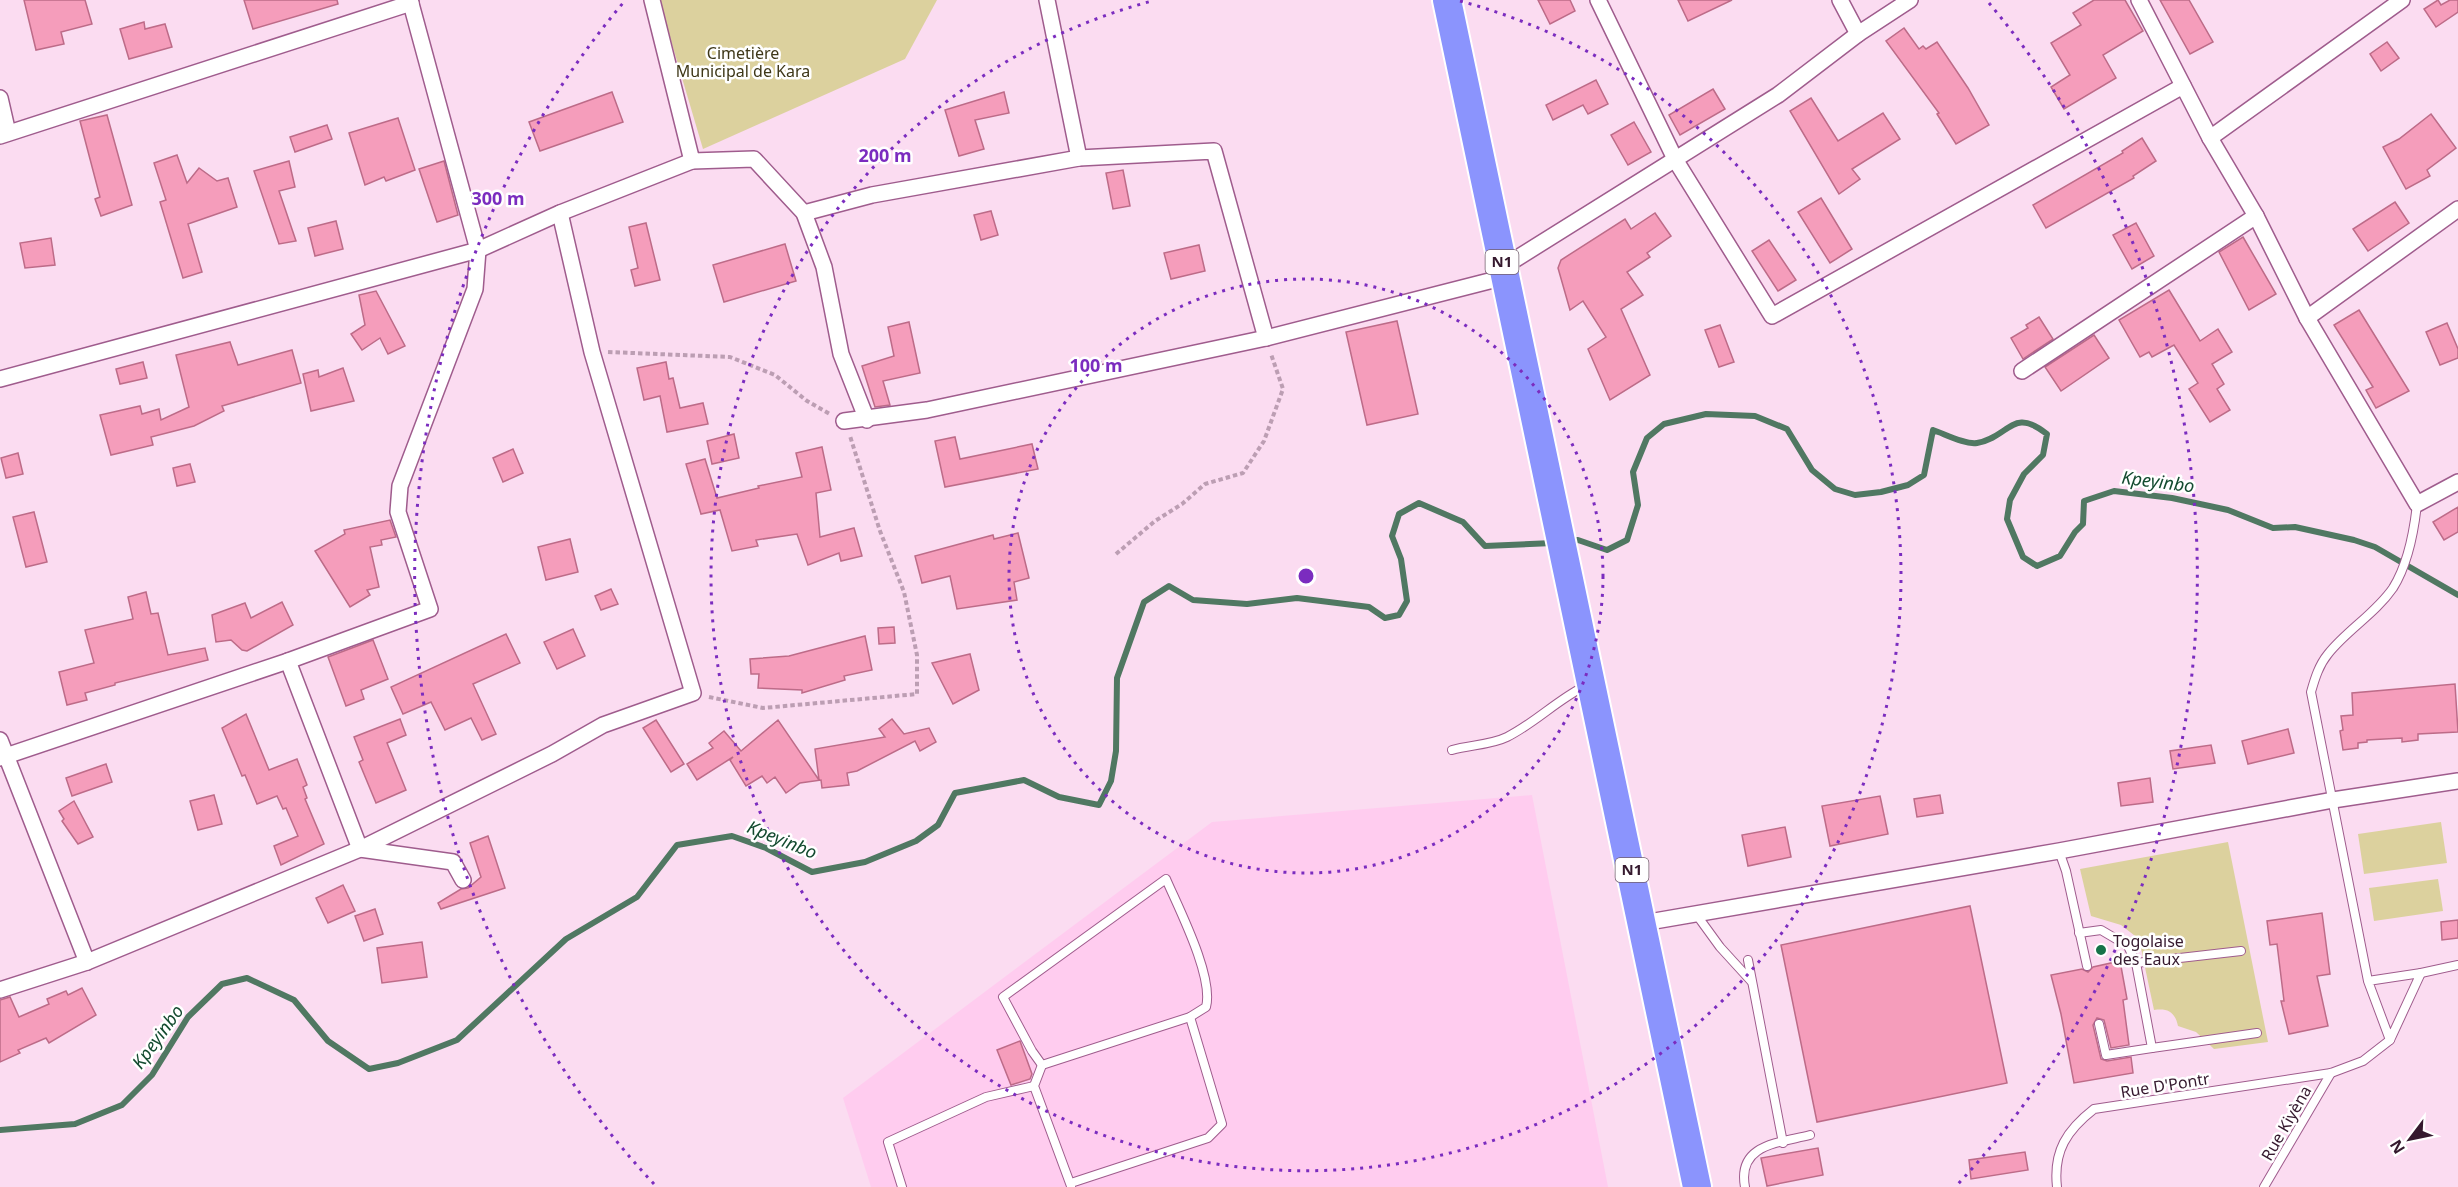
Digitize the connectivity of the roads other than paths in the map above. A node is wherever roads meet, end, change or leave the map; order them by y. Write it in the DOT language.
graph roads {
  1 [pos="652,0"];
  2 [pos="1047,0"];
  3 [pos="1447,0"];
  4 [pos="1598,0"];
  5 [pos="1840,0"];
  6 [pos="1910,0"];
  7 [pos="2139,0"];
  8 [pos="2402,0"];
  9 [pos="411,1"];
  10 [pos="1858,34"];
  11 [pos="2183,86"];
  12 [pos="0,98"];
  13 [pos="4,135"];
  14 [pos="2210,138"];
  15 [pos="1079,158"];
  16 [pos="692,161"];
  17 [pos="1676,161"];
  18 [pos="2458,209"];
  19 [pos="560,213"];
  20 [pos="804,213"];
  21 [pos="2256,216"];
  22 [pos="478,250"];
  23 [pos="1504,272"];
  24 [pos="2307,318"];
  25 [pos="1266,338"];
  26 [pos="2022,371"];
  27 [pos="0,379"];
  28 [pos="867,420"];
  29 [pos="844,421"];
  30 [pos="2458,482"];
  31 [pos="2417,504"];
  32 [pos="288,661"];
  33 [pos="1592,683"];
  34 [pos="0,740"];
  35 [pos="1452,750"];
  36 [pos="3,756"];
  37 [pos="2458,781"];
  38 [pos="2333,800"];
  39 [pos="360,849"];
  40 [pos="2059,851"];
  41 [pos="463,880"];
  42 [pos="1696,914"];
  43 [pos="1643,923"];
  44 [pos="2079,933"];
  45 [pos="2241,951"];
  46 [pos="1748,960"];
  47 [pos="87,962"];
  48 [pos="2136,963"];
  49 [pos="2458,965"];
  50 [pos="2087,966"];
  51 [pos="2421,973"];
  52 [pos="2368,981"];
  53 [pos="1752,982"];
  54 [pos="0,990"];
  55 [pos="1190,1017"];
  56 [pos="2099,1024"];
  57 [pos="2257,1033"];
  58 [pos="2391,1040"];
  59 [pos="2152,1048"];
  60 [pos="1042,1065"];
  61 [pos="2331,1072"];
  62 [pos="1034,1086"];
  63 [pos="1810,1135"];
  64 [pos="1783,1143"];
  65 [pos="1071,1185"];
  66 [pos="902,1187"];
  67 [pos="1697,1187"];
  68 [pos="1745,1187"];
  69 [pos="2056,1187"];
  70 [pos="2264,1187"];
  1 -- 16 [label="street"];
  2 -- 15 [label="street"];
  3 -- 23 [label="highway, N1"];
  4 -- 17 [label="street"];
  5 -- 10 [label="street"];
  6 -- 10 [label="street"];
  7 -- 11 [label="street"];
  8 -- 14 [label="street"];
  9 -- 13 [label="street"];
  9 -- 22 [label="street"];
  10 -- 17 [label="street"];
  11 -- 14 [label="street"];
  11 -- 17 [label="street"];
  12 -- 13 [label="street"];
  14 -- 21 [label="street"];
  15 -- 20 [label="street"];
  15 -- 25 [label="street"];
  16 -- 19 [label="street"];
  16 -- 20 [label="street"];
  17 -- 23 [label="street"];
  18 -- 24 [label="street"];
  19 -- 22 [label="street"];
  19 -- 39 [label="street"];
  20 -- 28 [label="street"];
  21 -- 24 [label="street"];
  21 -- 26 [label="street"];
  22 -- 27 [label="street"];
  22 -- 32 [label="street"];
  23 -- 25 [label="street"];
  23 -- 33 [label="highway, N1"];
  24 -- 31 [label="street"];
  25 -- 28 [label="street"];
  28 -- 29 [label="street"];
  30 -- 31 [label="street"];
  31 -- 38 [label="lane"];
  32 -- 36 [label="street"];
  32 -- 39 [label="street"];
  33 -- 35 [label="lane"];
  33 -- 43 [label="highway, N1"];
  34 -- 36 [label="street"];
  36 -- 47 [label="street"];
  37 -- 38 [label="street"];
  38 -- 40 [label="street"];
  38 -- 52 [label="lane"];
  39 -- 41 [label="street"];
  39 -- 47 [label="street"];
  40 -- 42 [label="street"];
  40 -- 44 [label="lane"];
  42 -- 43 [label="street"];
  42 -- 53 [label="lane"];
  43 -- 67 [label="highway, N1"];
  44 -- 48 [label="lane"];
  44 -- 50 [label="lane"];
  45 -- 48 [label="lane"];
  46 -- 53 [label="lane"];
  47 -- 54 [label="street"];
  48 -- 59 [label="lane"];
  49 -- 51 [label="lane"];
  51 -- 52 [label="lane"];
  51 -- 58 [label="lane"];
  52 -- 58 [label="lane"];
  53 -- 64 [label="lane"];
  55 -- 60 [label="lane"];
  55 -- 60 [label="lane"];
  55 -- 65 [label="lane"];
  56 -- 59 [label="lane"];
  57 -- 59 [label="lane"];
  58 -- 61 [label="lane, Rue D'Pontr"];
  60 -- 62 [label="lane"];
  61 -- 69 [label="lane, Rue D'Pontr"];
  61 -- 70 [label="lane, Rue Kiyèna"];
  62 -- 65 [label="lane"];
  62 -- 66 [label="lane"];
  63 -- 64 [label="lane"];
  64 -- 68 [label="lane"];
}
